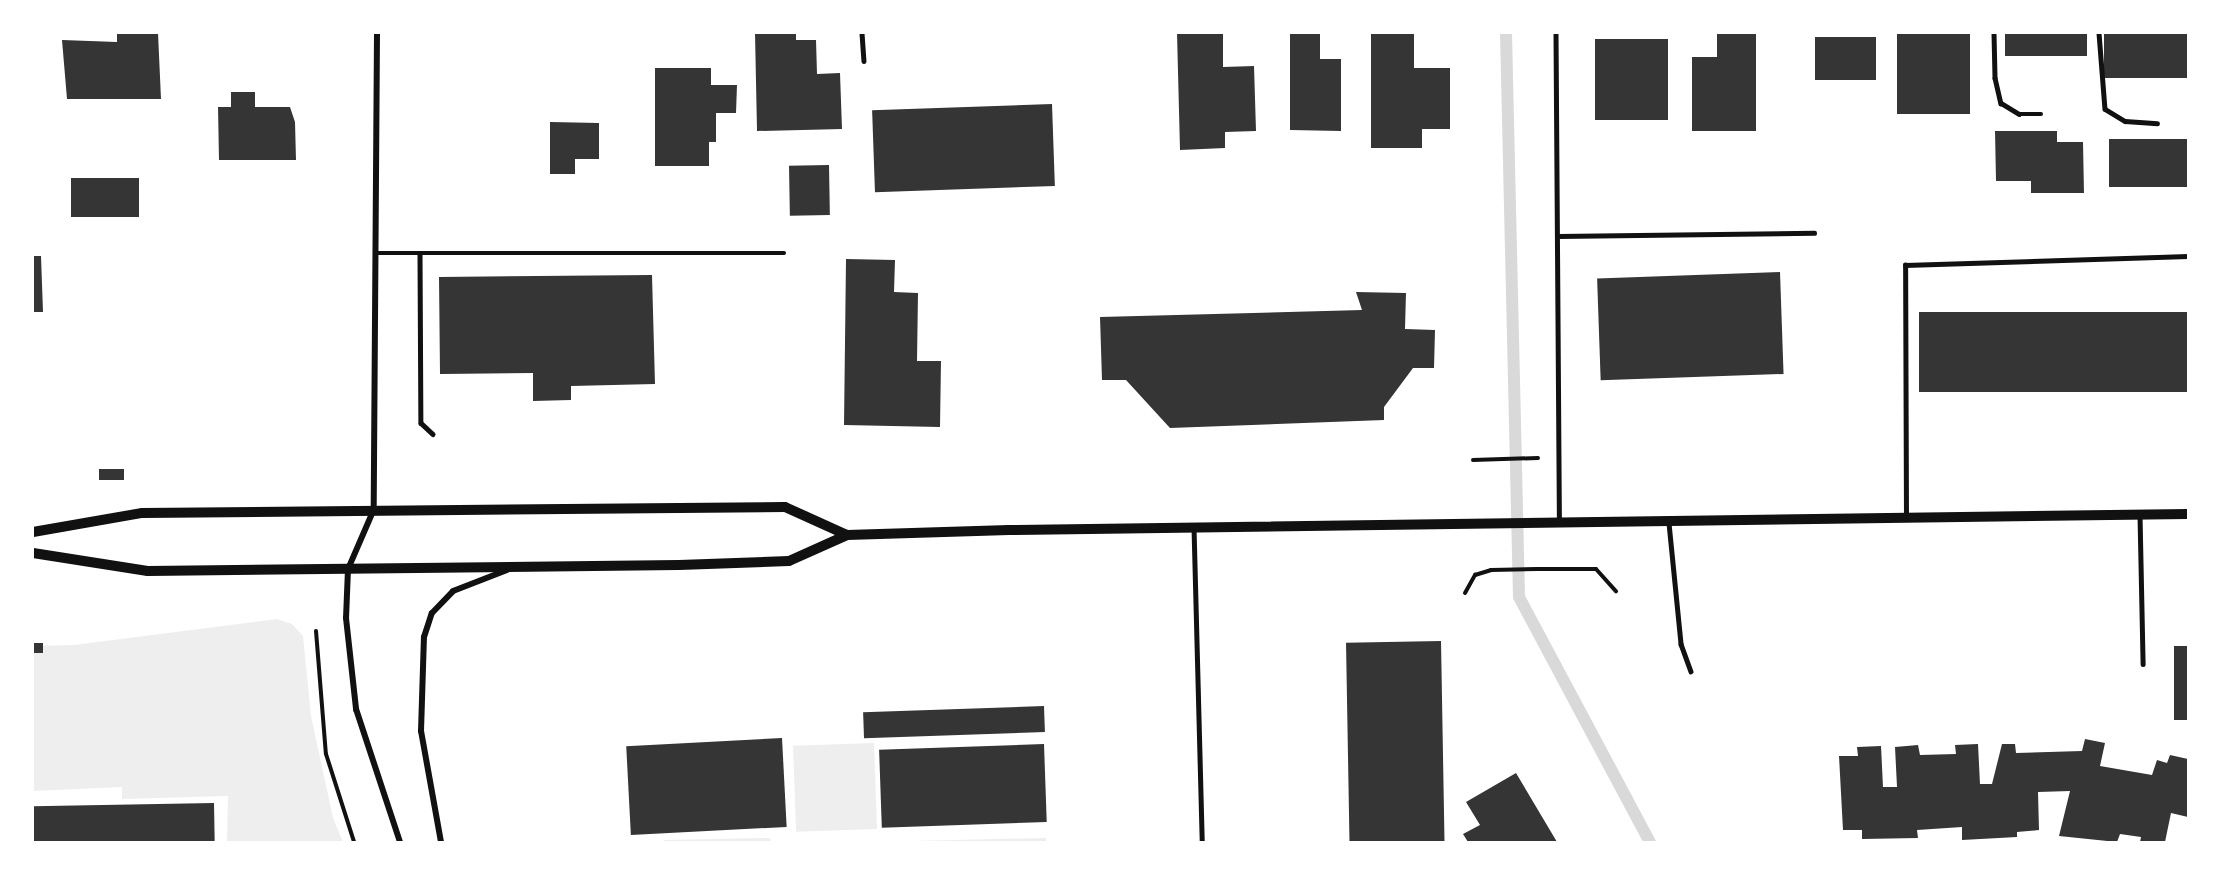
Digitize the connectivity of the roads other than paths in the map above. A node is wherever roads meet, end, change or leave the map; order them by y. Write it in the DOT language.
graph roads {
  1 [pos="377,33"];
  2 [pos="862,33"];
  3 [pos="1556,33"];
  4 [pos="1994,33"];
  5 [pos="2099,33"];
  6 [pos="864,61"];
  7 [pos="2041,114"];
  8 [pos="2157,123"];
  9 [pos="1814,233"];
  10 [pos="1558,236"];
  11 [pos="377,253"];
  12 [pos="420,253"];
  13 [pos="784,253"];
  14 [pos="2188,256"];
  15 [pos="433,434"];
  16 [pos="374,509"];
  17 [pos="2188,514"];
  18 [pos="2140,515"];
  19 [pos="1906,518"];
  20 [pos="1668,520"];
  21 [pos="1559,521"];
  22 [pos="1194,527"];
  23 [pos="33,532"];
  24 [pos="848,535"];
  25 [pos="33,553"];
  26 [pos="515,567"];
  27 [pos="348,569"];
  28 [pos="2143,664"];
  29 [pos="1691,670"];
  30 [pos="400,842"];
  31 [pos="441,842"];
  32 [pos="1202,842"];
  1 -- 11 [label="street"];
  2 -- 6 [label="lane"];
  3 -- 10 [label="lane"];
  4 -- 7 [label="lane"];
  5 -- 8 [label="lane"];
  9 -- 10 [label="lane"];
  10 -- 21 [label="lane"];
  11 -- 12 [label="lane"];
  11 -- 16 [label="street"];
  12 -- 13 [label="lane"];
  12 -- 15 [label="lane"];
  14 -- 19 [label="lane"];
  16 -- 23 [label="street"];
  16 -- 24 [label="street"];
  16 -- 27 [label="street"];
  17 -- 18 [label="street"];
  18 -- 19 [label="street"];
  18 -- 28 [label="lane"];
  19 -- 20 [label="street"];
  20 -- 21 [label="street"];
  20 -- 29 [label="lane"];
  21 -- 22 [label="street"];
  22 -- 24 [label="street"];
  22 -- 32 [label="lane"];
  24 -- 26 [label="street"];
  25 -- 27 [label="street"];
  26 -- 27 [label="street"];
  26 -- 31 [label="street"];
  27 -- 30 [label="street"];
}
